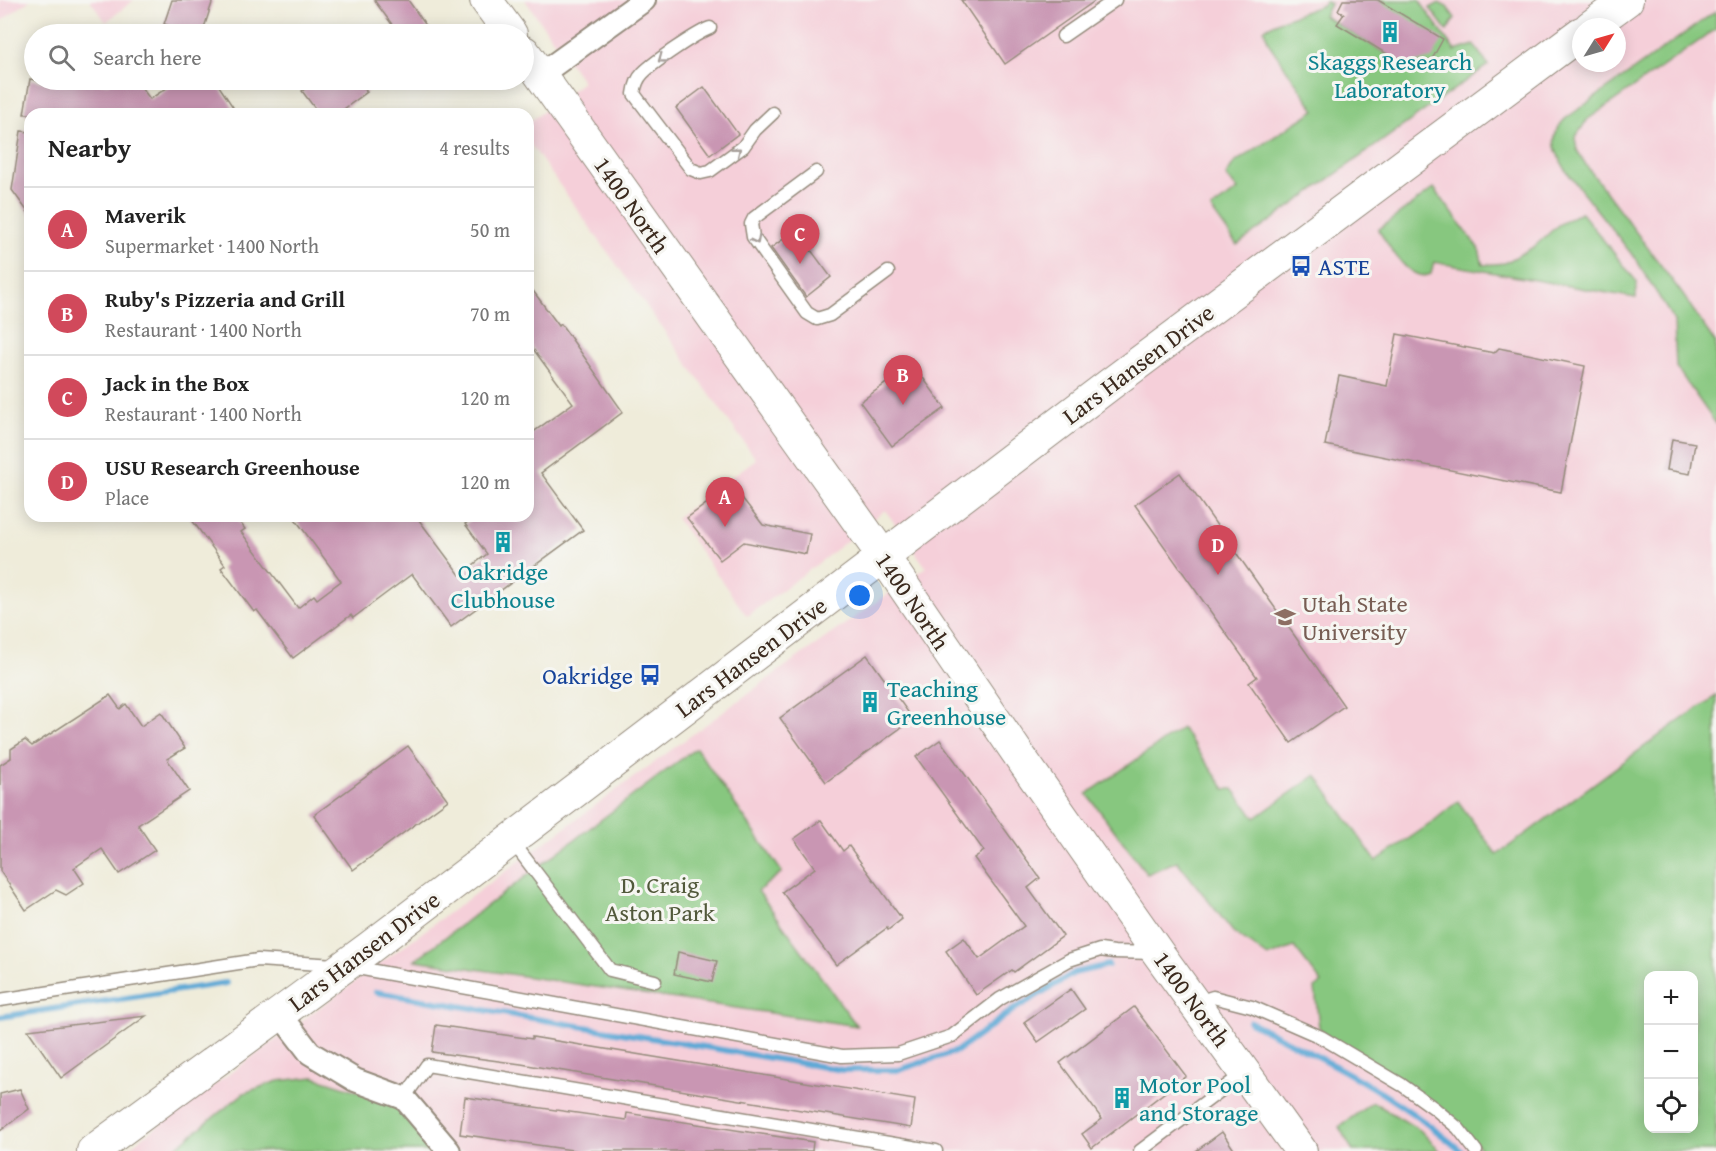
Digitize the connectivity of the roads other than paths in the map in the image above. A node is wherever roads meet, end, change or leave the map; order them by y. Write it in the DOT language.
graph roads {
  1 [pos="486,0"];
  2 [pos="644,0"];
  3 [pos="1115,0"];
  4 [pos="1627,0"];
  5 [pos="1602,18"];
  6 [pos="504,24"];
  7 [pos="710,28"];
  8 [pos="1063,36"];
  9 [pos="1572,40"];
  10 [pos="534,63"];
  11 [pos="534,67"];
  12 [pos="773,113"];
  13 [pos="816,172"];
  14 [pos="888,272"];
  15 [pos="883,556"];
  16 [pos="511,840"];
  17 [pos="1158,953"];
  18 [pos="345,966"];
  19 [pos="656,981"];
  20 [pos="0,1000"];
  21 [pos="1194,1003"];
  22 [pos="280,1014"];
  23 [pos="1245,1072"];
  24 [pos="404,1098"];
  25 [pos="93,1151"];
  26 [pos="449,1151"];
  27 [pos="936,1151"];
  28 [pos="1140,1151"];
  29 [pos="1301,1151"];
  30 [pos="1476,1151"];
  1 -- 6 [label="main road"];
  2 -- 10 [label="street"];
  3 -- 8 [label="lane"];
  4 -- 5 [label="main road"];
  7 -- 12 [label="lane, one-way"];
  9 -- 15 [label="main road, Lars Hansen Drive"];
  11 -- 15 [label="main road, 1400 North"];
  13 -- 14 [label="lane, one-way"];
  15 -- 16 [label="main road, Lars Hansen Drive"];
  15 -- 17 [label="main road, 1400 North"];
  16 -- 18 [label="main road, Lars Hansen Drive"];
  16 -- 19 [label="lane"];
  17 -- 18 [label="lane"];
  17 -- 21 [label="main road, 1400 North"];
  18 -- 20 [label="lane"];
  18 -- 22 [label="main road, Lars Hansen Drive"];
  21 -- 23 [label="main road, 1400 North"];
  21 -- 30 [label="lane"];
  22 -- 24 [label="street"];
  22 -- 25 [label="main road, Lars Hansen Drive"];
  23 -- 28 [label="lane"];
  23 -- 29 [label="main road, 1400 North"];
  24 -- 26 [label="street"];
  24 -- 27 [label="lane"];
}
